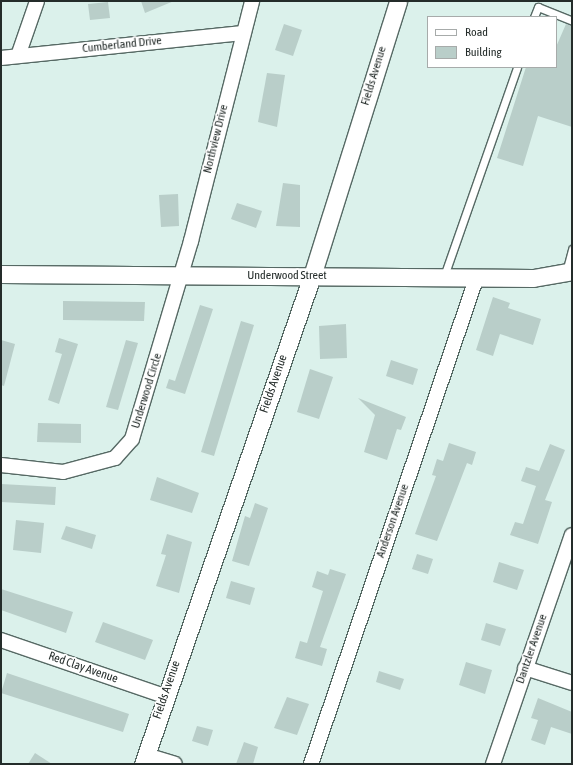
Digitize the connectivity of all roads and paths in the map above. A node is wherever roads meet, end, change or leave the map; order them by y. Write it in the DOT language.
graph roads {
  1 [pos="37,1"];
  2 [pos="252,1"];
  3 [pos="398,1"];
  4 [pos="534,16"];
  5 [pos="572,21"];
  6 [pos="242,32"];
  7 [pos="18,56"];
  8 [pos="1,58"];
  9 [pos="517,68"];
  10 [pos="572,249"];
  11 [pos="569,272"];
  12 [pos="1,274"];
  13 [pos="312,276"];
  14 [pos="444,276"];
  15 [pos="180,277"];
  16 [pos="476,279"];
  17 [pos="1,465"];
  18 [pos="572,535"];
  19 [pos="1,640"];
  20 [pos="525,668"];
  21 [pos="572,683"];
  22 [pos="165,696"];
  23 [pos="145,760"];
  24 [pos="175,764"];
  25 [pos="311,764"];
  26 [pos="494,764"];
  1 -- 7 [label="street"];
  2 -- 6 [label="street, Northview Drive"];
  3 -- 13 [label="street, Fields Avenue"];
  4 -- 5 [label="lane"];
  6 -- 7 [label="street, Cumberland Drive"];
  6 -- 15 [label="street, Northview Drive"];
  7 -- 8 [label="street, Cumberland Drive"];
  9 -- 14 [label="lane"];
  10 -- 11 [label="lane"];
  11 -- 16 [label="street, Underwood Street"];
  12 -- 15 [label="street, Underwood Street"];
  13 -- 14 [label="street, Underwood Street"];
  13 -- 15 [label="street, Underwood Street"];
  13 -- 22 [label="street, Fields Avenue"];
  14 -- 16 [label="street, Underwood Street"];
  15 -- 17 [label="street, Underwood Circle"];
  16 -- 25 [label="street, Anderson Avenue"];
  18 -- 20 [label="street, Dantzler Avenue"];
  19 -- 22 [label="street, Red Clay Avenue"];
  20 -- 21 [label="street"];
  20 -- 26 [label="street, Dantzler Avenue"];
  22 -- 23 [label="street, Fields Avenue"];
  23 -- 24 [label="street"];
}
